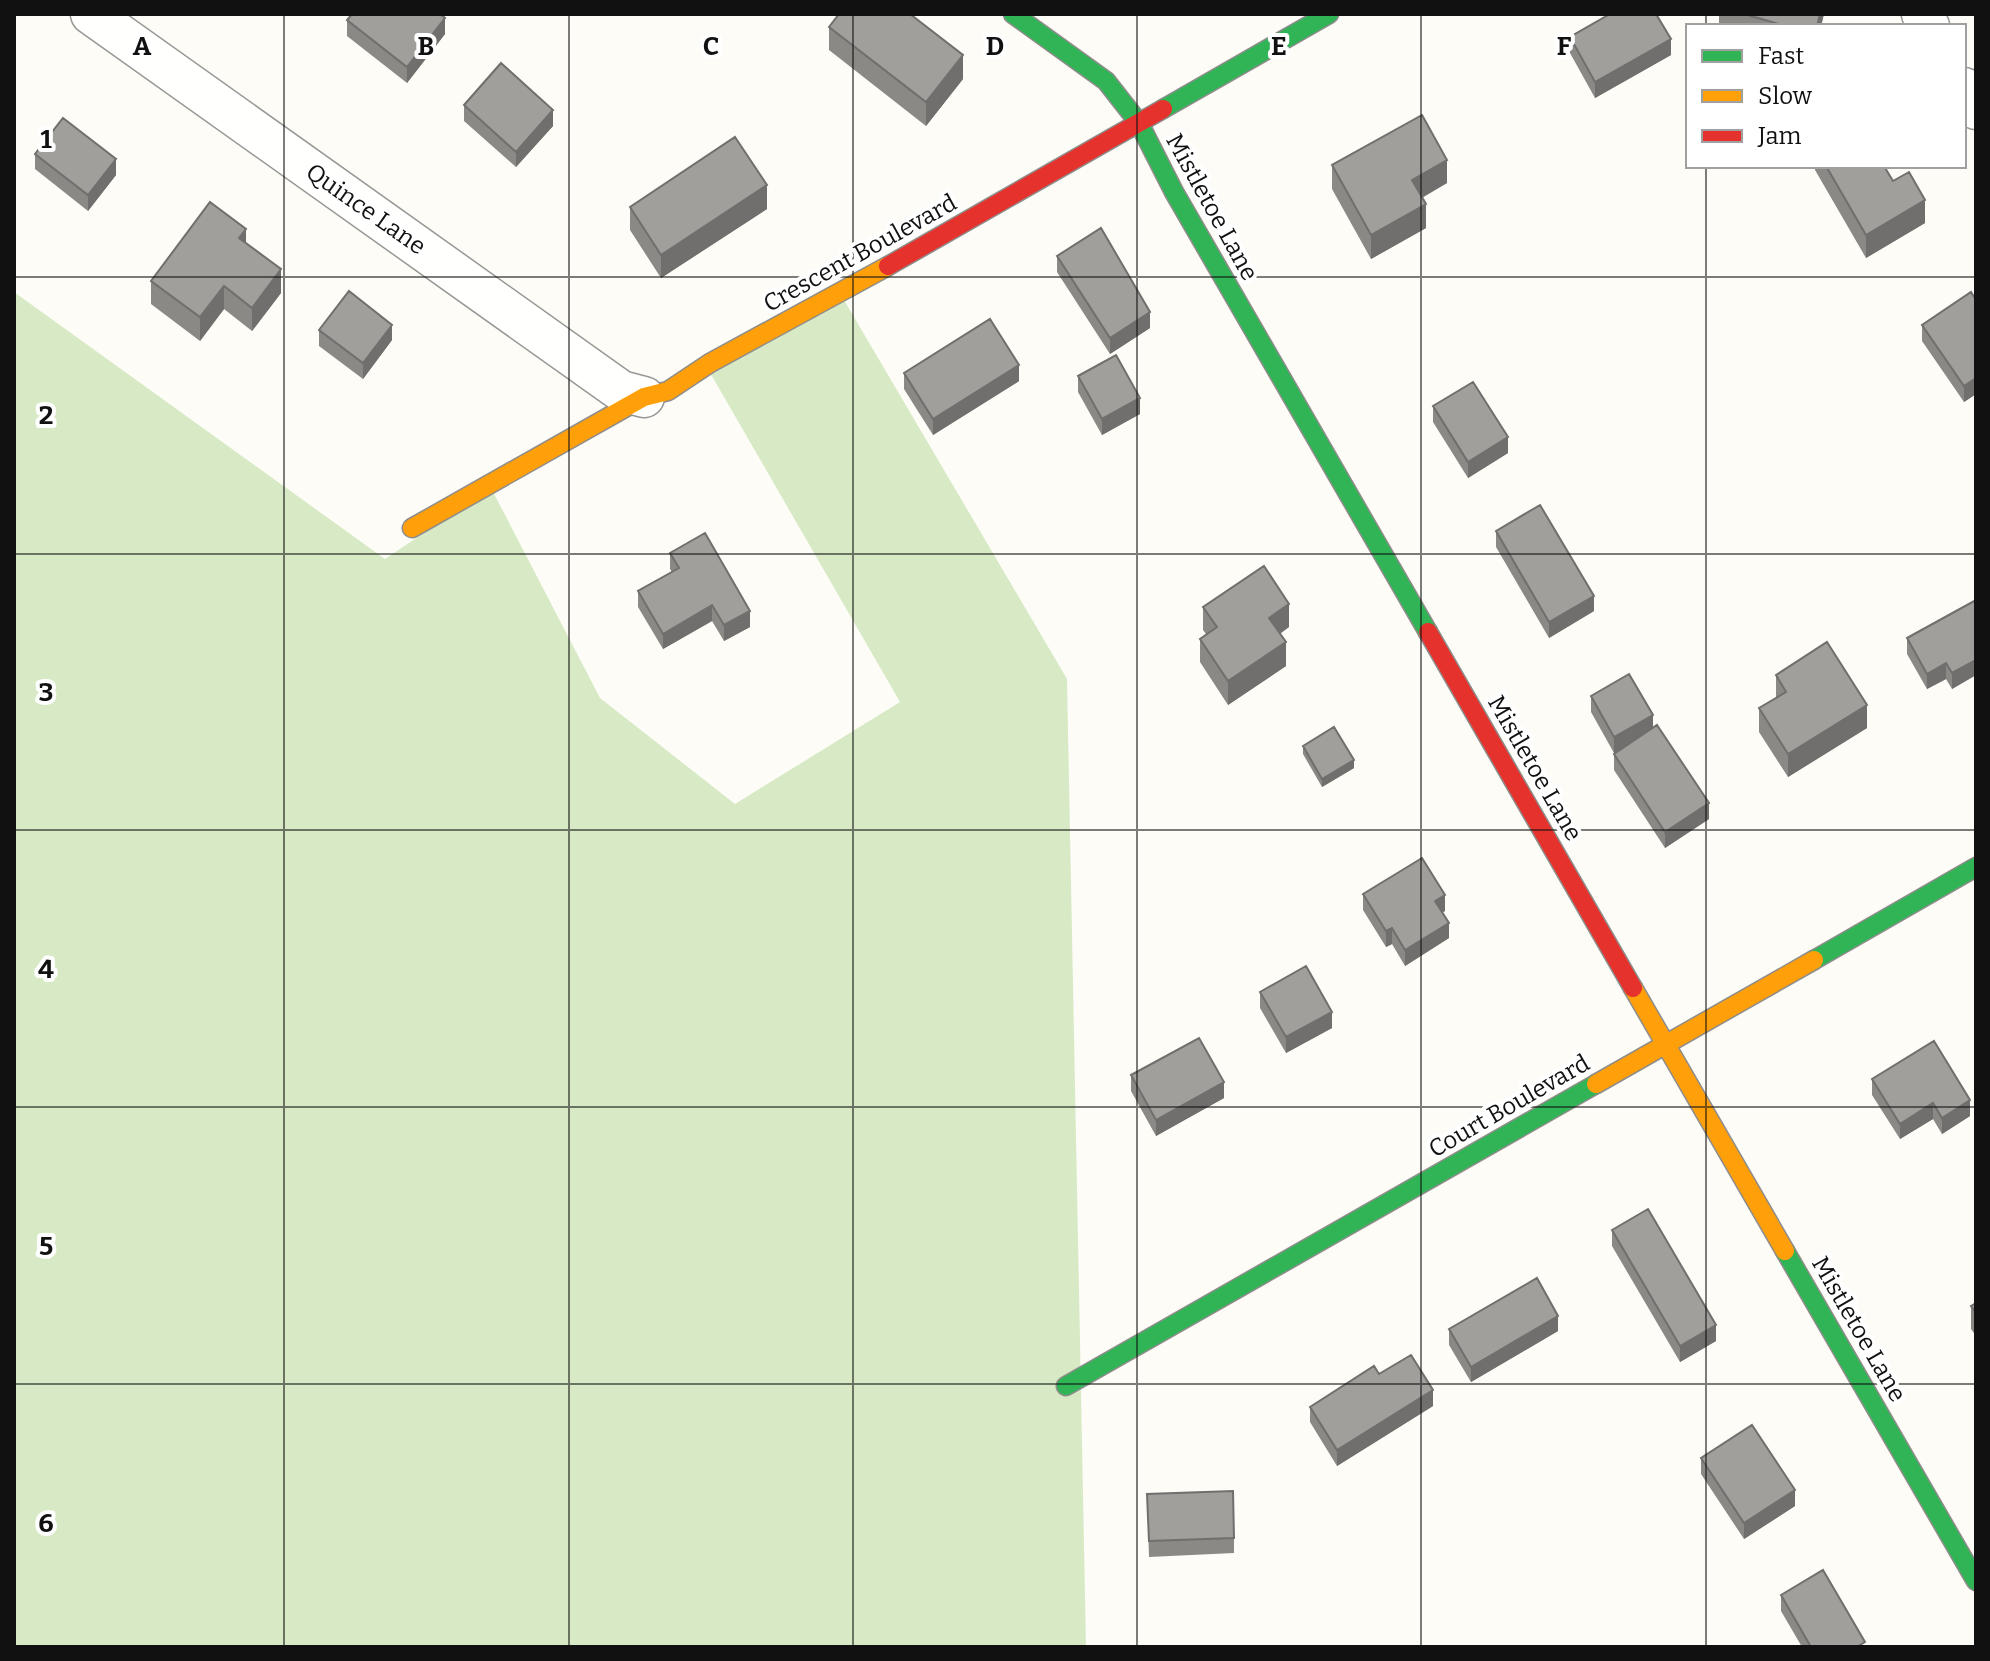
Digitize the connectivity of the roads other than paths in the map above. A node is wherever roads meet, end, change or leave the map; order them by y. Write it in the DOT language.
graph roads {
  1 [pos="91,14"];
  2 [pos="1013,14"];
  3 [pos="1329,14"];
  4 [pos="1966,92"];
  5 [pos="1976,109"];
  6 [pos="1139,123"];
  7 [pos="644,397"];
  8 [pos="412,528"];
  9 [pos="1976,867"];
  10 [pos="1667,1043"];
  11 [pos="1066,1386"];
  12 [pos="1976,1581"];
  1 -- 7 [label="street, Quince Lane"];
  2 -- 6 [label="street, Mistletoe Lane"];
  3 -- 6 [label="street, Crescent Boulevard"];
  4 -- 5 [label="street"];
  6 -- 7 [label="street, Crescent Boulevard"];
  6 -- 10 [label="street, Mistletoe Lane"];
  7 -- 8 [label="street, Crescent Boulevard"];
  9 -- 10 [label="street, Court Boulevard"];
  10 -- 11 [label="street, Court Boulevard"];
  10 -- 12 [label="street, Mistletoe Lane"];
}
